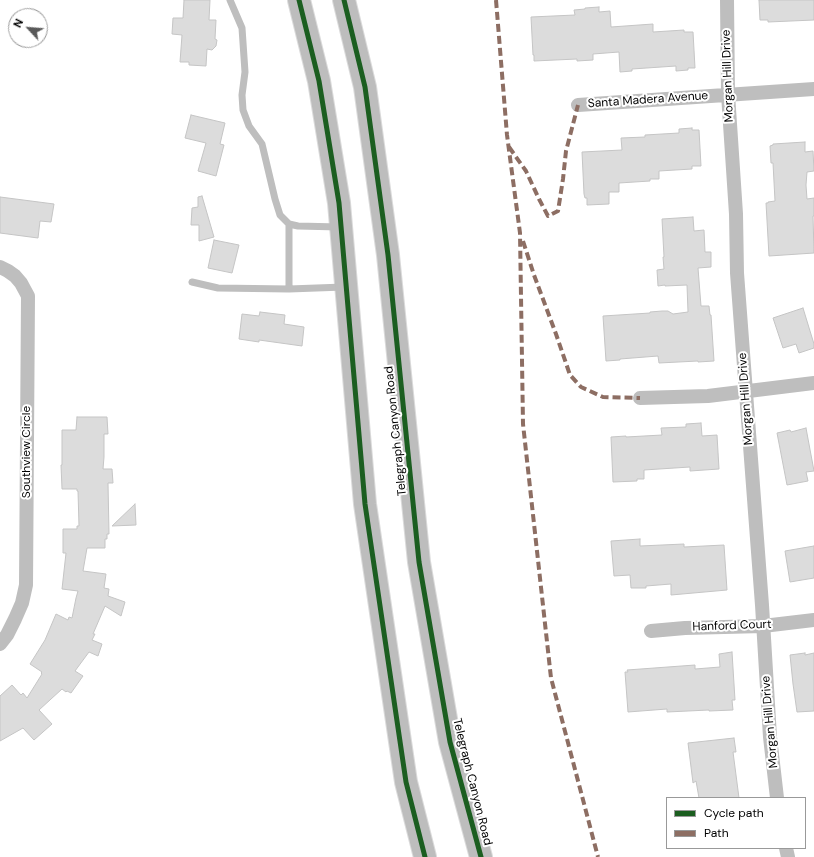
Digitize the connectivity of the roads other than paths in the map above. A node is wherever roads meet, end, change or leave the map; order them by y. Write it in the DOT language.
graph roads {
  1 [pos="230,0"];
  2 [pos="298,0"];
  3 [pos="344,0"];
  4 [pos="727,0"];
  5 [pos="814,89"];
  6 [pos="728,94"];
  7 [pos="578,105"];
  8 [pos="289,224"];
  9 [pos="341,227"];
  10 [pos="0,267"];
  11 [pos="192,282"];
  12 [pos="346,287"];
  13 [pos="289,289"];
  14 [pos="814,383"];
  15 [pos="746,392"];
  16 [pos="640,398"];
  17 [pos="814,620"];
  18 [pos="763,626"];
  19 [pos="651,631"];
  20 [pos="0,644"];
  21 [pos="776,797"];
  22 [pos="426,857"];
  23 [pos="481,857"];
  1 -- 8 [label="lane"];
  2 -- 9 [label="main road"];
  3 -- 23 [label="main road, Telegraph Canyon Road"];
  4 -- 6 [label="street, Morgan Hill Drive"];
  5 -- 6 [label="street, Santa Madera Avenue"];
  6 -- 7 [label="street, Santa Madera Avenue"];
  6 -- 15 [label="street, Morgan Hill Drive"];
  8 -- 9 [label="lane"];
  8 -- 13 [label="lane"];
  9 -- 12 [label="main road"];
  10 -- 20 [label="street, Southview Circle"];
  11 -- 13 [label="lane"];
  12 -- 13 [label="lane"];
  12 -- 22 [label="main road"];
  14 -- 15 [label="street"];
  15 -- 16 [label="street"];
  15 -- 18 [label="street, Morgan Hill Drive"];
  17 -- 18 [label="street, Hanford Court"];
  18 -- 19 [label="street, Hanford Court"];
  18 -- 21 [label="street, Morgan Hill Drive"];
}
